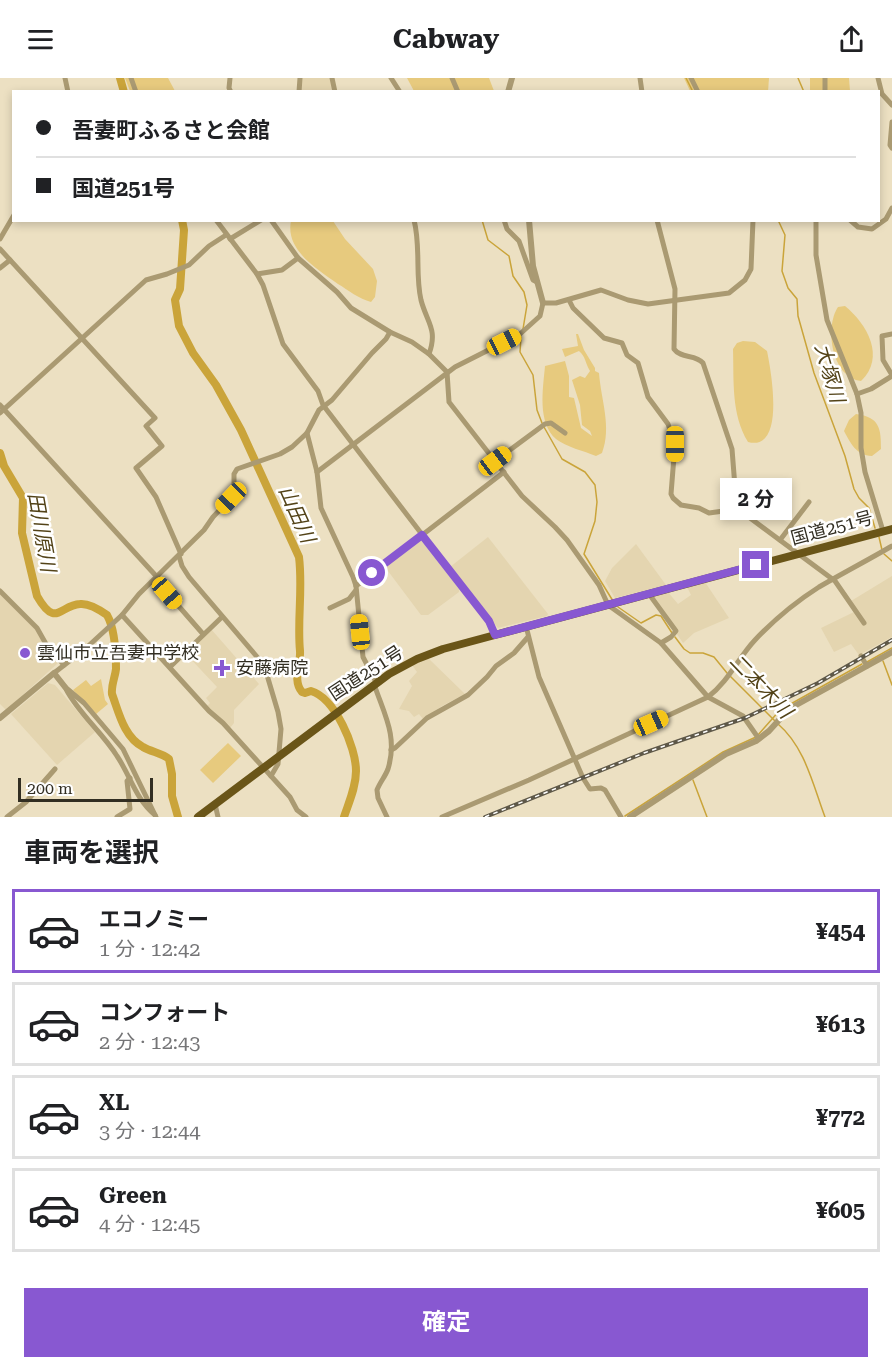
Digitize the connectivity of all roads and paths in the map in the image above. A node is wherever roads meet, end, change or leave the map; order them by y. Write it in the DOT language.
graph roads {
  1 [pos="878,78"];
  2 [pos="892,105"];
  3 [pos="892,122"];
  4 [pos="892,148"];
  5 [pos="892,208"];
  6 [pos="12,218"];
  7 [pos="217,222"];
  8 [pos="257,222"];
  9 [pos="272,222"];
  10 [pos="414,222"];
  11 [pos="505,222"];
  12 [pos="529,222"];
  13 [pos="658,222"];
  14 [pos="753,222"];
  15 [pos="816,222"];
  16 [pos="852,222"];
  17 [pos="228,237"];
  18 [pos="0,239"];
  19 [pos="0,249"];
  20 [pos="298,258"];
  21 [pos="10,260"];
  22 [pos="0,268"];
  23 [pos="257,274"];
  24 [pos="537,282"];
  25 [pos="569,300"];
  26 [pos="674,302"];
  27 [pos="543,303"];
  28 [pos="390,332"];
  29 [pos="892,333"];
  30 [pos="81,338"];
  31 [pos="429,354"];
  32 [pos="447,372"];
  33 [pos="892,375"];
  34 [pos="857,394"];
  35 [pos="323,405"];
  36 [pos="1,409"];
  37 [pos="307,434"];
  38 [pos="565,434"];
  39 [pos="353,444"];
  40 [pos="735,447"];
  41 [pos="495,461"];
  42 [pos="317,472"];
  43 [pos="504,472"];
  44 [pos="735,473"];
  45 [pos="809,502"];
  46 [pos="738,509"];
  47 [pos="887,530"];
  48 [pos="422,535"];
  49 [pos="780,540"];
  50 [pos="892,546"];
  51 [pos="799,554"];
  52 [pos="180,555"];
  53 [pos="156,578"];
  54 [pos="833,579"];
  55 [pos="356,588"];
  56 [pos="0,591"];
  57 [pos="649,594"];
  58 [pos="612,604"];
  59 [pos="330,608"];
  60 [pos="122,615"];
  61 [pos="222,617"];
  62 [pos="864,623"];
  63 [pos="526,626"];
  64 [pos="203,634"];
  65 [pos="495,635"];
  66 [pos="528,637"];
  67 [pos="661,643"];
  68 [pos="892,652"];
  69 [pos="861,656"];
  70 [pos="64,665"];
  71 [pos="867,666"];
  72 [pos="170,667"];
  73 [pos="54,673"];
  74 [pos="375,683"];
  75 [pos="65,687"];
  76 [pos="708,697"];
  77 [pos="0,718"];
  78 [pos="99,721"];
  79 [pos="93,726"];
  80 [pos="759,739"];
  81 [pos="391,750"];
  82 [pos="279,755"];
  83 [pos="574,758"];
  84 [pos="262,768"];
  85 [pos="55,769"];
  86 [pos="136,775"];
  87 [pos="271,776"];
  88 [pos="129,778"];
  89 [pos="215,804"];
  90 [pos="8,817"];
  91 [pos="117,817"];
  92 [pos="156,817"];
  93 [pos="198,817"];
  94 [pos="218,817"];
  95 [pos="306,817"];
  96 [pos="387,817"];
  97 [pos="442,817"];
  98 [pos="621,817"];
  99 [pos="630,817"];
  1 -- 2 [label="street"];
  3 -- 4 [label="street"];
  5 -- 16 [label="street"];
  6 -- 18 [label="street"];
  7 -- 17 [label="street"];
  8 -- 17 [label="street"];
  9 -- 20 [label="street"];
  10 -- 31 [label="street"];
  11 -- 24 [label="street"];
  12 -- 24 [label="street"];
  13 -- 26 [label="street"];
  14 -- 26 [label="street"];
  15 -- 34 [label="street"];
  17 -- 23 [label="street"];
  17 -- 30 [label="street"];
  19 -- 21 [label="street"];
  20 -- 23 [label="street"];
  20 -- 28 [label="street"];
  21 -- 22 [label="street"];
  21 -- 30 [label="street"];
  23 -- 35 [label="street"];
  24 -- 27 [label="street"];
  25 -- 26 [label="street"];
  25 -- 27 [label="street"];
  25 -- 46 [label="street"];
  26 -- 44 [label="street"];
  27 -- 32 [label="street"];
  28 -- 31 [label="street"];
  28 -- 35 [label="street"];
  29 -- 33 [label="street"];
  30 -- 36 [label="street"];
  30 -- 52 [label="street"];
  31 -- 32 [label="street"];
  32 -- 39 [label="street"];
  32 -- 41 [label="street"];
  33 -- 34 [label="street"];
  34 -- 47 [label="street"];
  35 -- 37 [label="street"];
  35 -- 39 [label="street"];
  36 -- 53 [label="street"];
  37 -- 42 [label="street"];
  37 -- 52 [label="street"];
  38 -- 41 [label="street"];
  39 -- 42 [label="street"];
  39 -- 48 [label="street"];
  40 -- 44 [label="street"];
  41 -- 43 [label="street"];
  42 -- 55 [label="street"];
  43 -- 48 [label="street"];
  43 -- 58 [label="street"];
  44 -- 46 [label="street"];
  45 -- 49 [label="street"];
  46 -- 49 [label="street"];
  47 -- 51 [label="highway, 国道251号"];
  48 -- 55 [label="street"];
  48 -- 65 [label="street"];
  49 -- 51 [label="street"];
  50 -- 54 [label="street"];
  51 -- 54 [label="street"];
  51 -- 57 [label="highway, 国道251号"];
  52 -- 53 [label="street"];
  52 -- 61 [label="street"];
  53 -- 60 [label="street"];
  53 -- 64 [label="street"];
  54 -- 62 [label="street"];
  54 -- 76 [label="street"];
  55 -- 59 [label="street"];
  55 -- 74 [label="street"];
  56 -- 70 [label="street"];
  57 -- 58 [label="highway, 国道251号"];
  57 -- 67 [label="street"];
  58 -- 63 [label="highway, 国道251号"];
  58 -- 67 [label="street"];
  60 -- 70 [label="street"];
  60 -- 72 [label="street"];
  61 -- 64 [label="street"];
  61 -- 82 [label="street"];
  63 -- 65 [label="highway, 国道251号"];
  63 -- 66 [label="street"];
  64 -- 72 [label="street"];
  65 -- 74 [label="highway, 国道251号"];
  66 -- 81 [label="street"];
  66 -- 83 [label="street"];
  67 -- 76 [label="street"];
  68 -- 71 [label="street"];
  69 -- 71 [label="street"];
  70 -- 73 [label="street"];
  71 -- 80 [label="street"];
  72 -- 84 [label="street"];
  73 -- 75 [label="street"];
  73 -- 77 [label="street"];
  74 -- 81 [label="street"];
  74 -- 82 [label="highway, 国道251号"];
  75 -- 78 [label="street"];
  75 -- 79 [label="street"];
  76 -- 80 [label="street"];
  76 -- 83 [label="street"];
  78 -- 79 [label="street"];
  78 -- 86 [label="street"];
  79 -- 88 [label="street"];
  80 -- 99 [label="street"];
  81 -- 96 [label="street"];
  82 -- 84 [label="highway, 国道251号"];
  82 -- 87 [label="street"];
  83 -- 97 [label="street"];
  83 -- 98 [label="street"];
  84 -- 87 [label="street"];
  84 -- 89 [label="highway, 国道251号"];
  85 -- 90 [label="street"];
  86 -- 88 [label="street"];
  86 -- 92 [label="street"];
  87 -- 95 [label="street"];
  88 -- 91 [label="street"];
  88 -- 92 [label="street"];
  89 -- 93 [label="highway, 国道251号"];
  89 -- 94 [label="street"];
}
